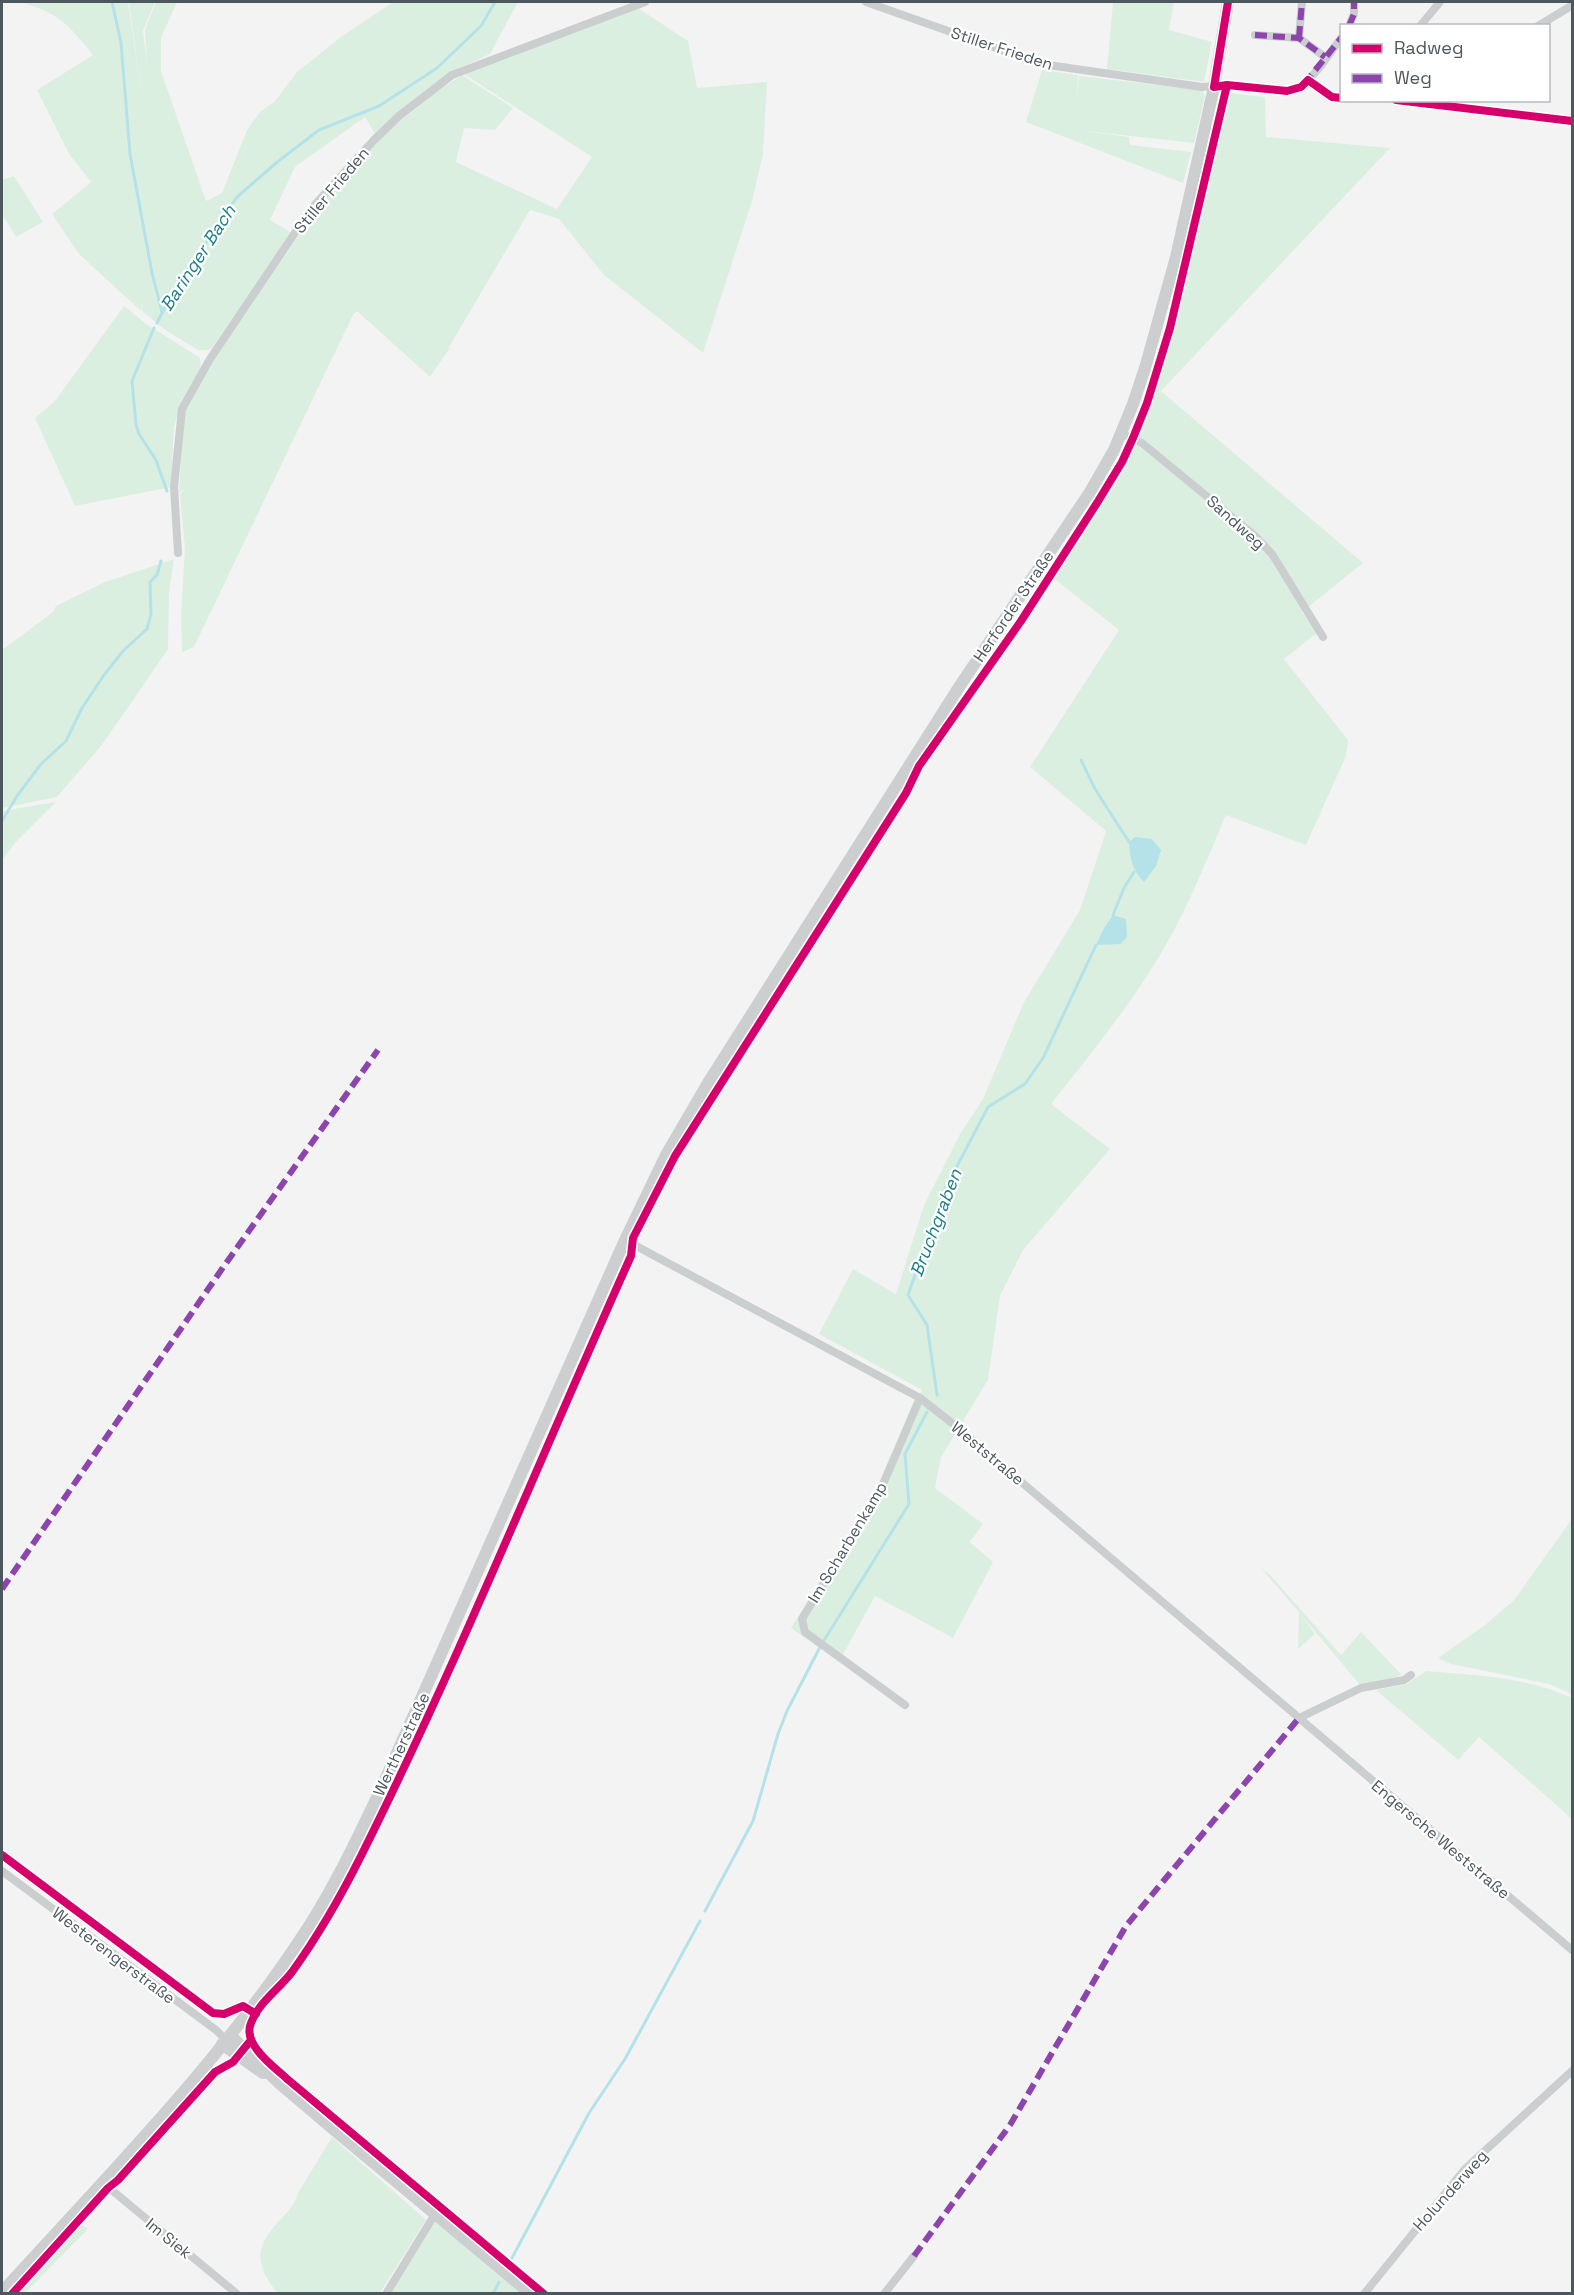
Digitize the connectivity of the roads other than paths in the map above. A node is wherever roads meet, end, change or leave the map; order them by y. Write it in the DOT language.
graph roads {
  1 [pos="645,2"];
  2 [pos="866,2"];
  3 [pos="1228,2"];
  4 [pos="1302,2"];
  5 [pos="1354,2"];
  6 [pos="1440,2"];
  7 [pos="1570,5"];
  8 [pos="1350,24"];
  9 [pos="1422,24"];
  10 [pos="1541,24"];
  11 [pos="1255,35"];
  12 [pos="1299,38"];
  13 [pos="1340,38"];
  14 [pos="1325,57"];
  15 [pos="1214,87"];
  16 [pos="1413,102"];
  17 [pos="1572,121"];
  18 [pos="1121,433"];
  19 [pos="178,553"];
  20 [pos="1323,638"];
  21 [pos="666,1155"];
  22 [pos="625,1240"];
  23 [pos="920,1398"];
  24 [pos="1411,1675"];
  25 [pos="905,1705"];
  26 [pos="1299,1718"];
  27 [pos="1309,1727"];
  28 [pos="2,1870"];
  29 [pos="1572,1950"];
  30 [pos="226,2040"];
  31 [pos="1572,2071"];
  32 [pos="102,2182"];
  33 [pos="435,2214"];
  34 [pos="914,2256"];
  35 [pos="2,2292"];
  36 [pos="237,2294"];
  37 [pos="386,2294"];
  38 [pos="531,2294"];
  39 [pos="884,2294"];
  40 [pos="1364,2294"];
  1 -- 19 [label="street, Stiller Frieden"];
  2 -- 15 [label="street, Stiller Frieden"];
  3 -- 15 [label="main road, Herforder Straße"];
  4 -- 12 [label="street"];
  5 -- 8 [label="street"];
  6 -- 9 [label="street"];
  7 -- 10 [label="street"];
  11 -- 12 [label="street"];
  12 -- 14 [label="street"];
  13 -- 14 [label="street, Stiller Frieden"];
  14 -- 15 [label="street, Stiller Frieden"];
  15 -- 18 [label="main road, Herforder Straße"];
  16 -- 17 [label="street"];
  18 -- 20 [label="street, Sandweg"];
  18 -- 21 [label="main road, Herforder Straße"];
  21 -- 22 [label="main road, Wertherstraße"];
  22 -- 23 [label="street, Weststraße"];
  22 -- 30 [label="main road, Wertherstraße"];
  23 -- 25 [label="street, Im Scharbenkamp"];
  23 -- 26 [label="street, Weststraße"];
  24 -- 26 [label="street"];
  26 -- 27 [label="street, Weststraße"];
  27 -- 29 [label="street, Engersche Weststraße"];
  28 -- 30 [label="street, Westerengerstraße"];
  30 -- 32 [label="main road, Wertherstraße"];
  30 -- 33 [label="main road, Westerengerstraße"];
  31 -- 40 [label="street, Holunderweg"];
  32 -- 35 [label="main road, Wertherstraße"];
  32 -- 36 [label="street, Im Siek"];
  33 -- 37 [label="street"];
  33 -- 38 [label="main road, Westerengerstraße"];
  34 -- 39 [label="street"];
}
